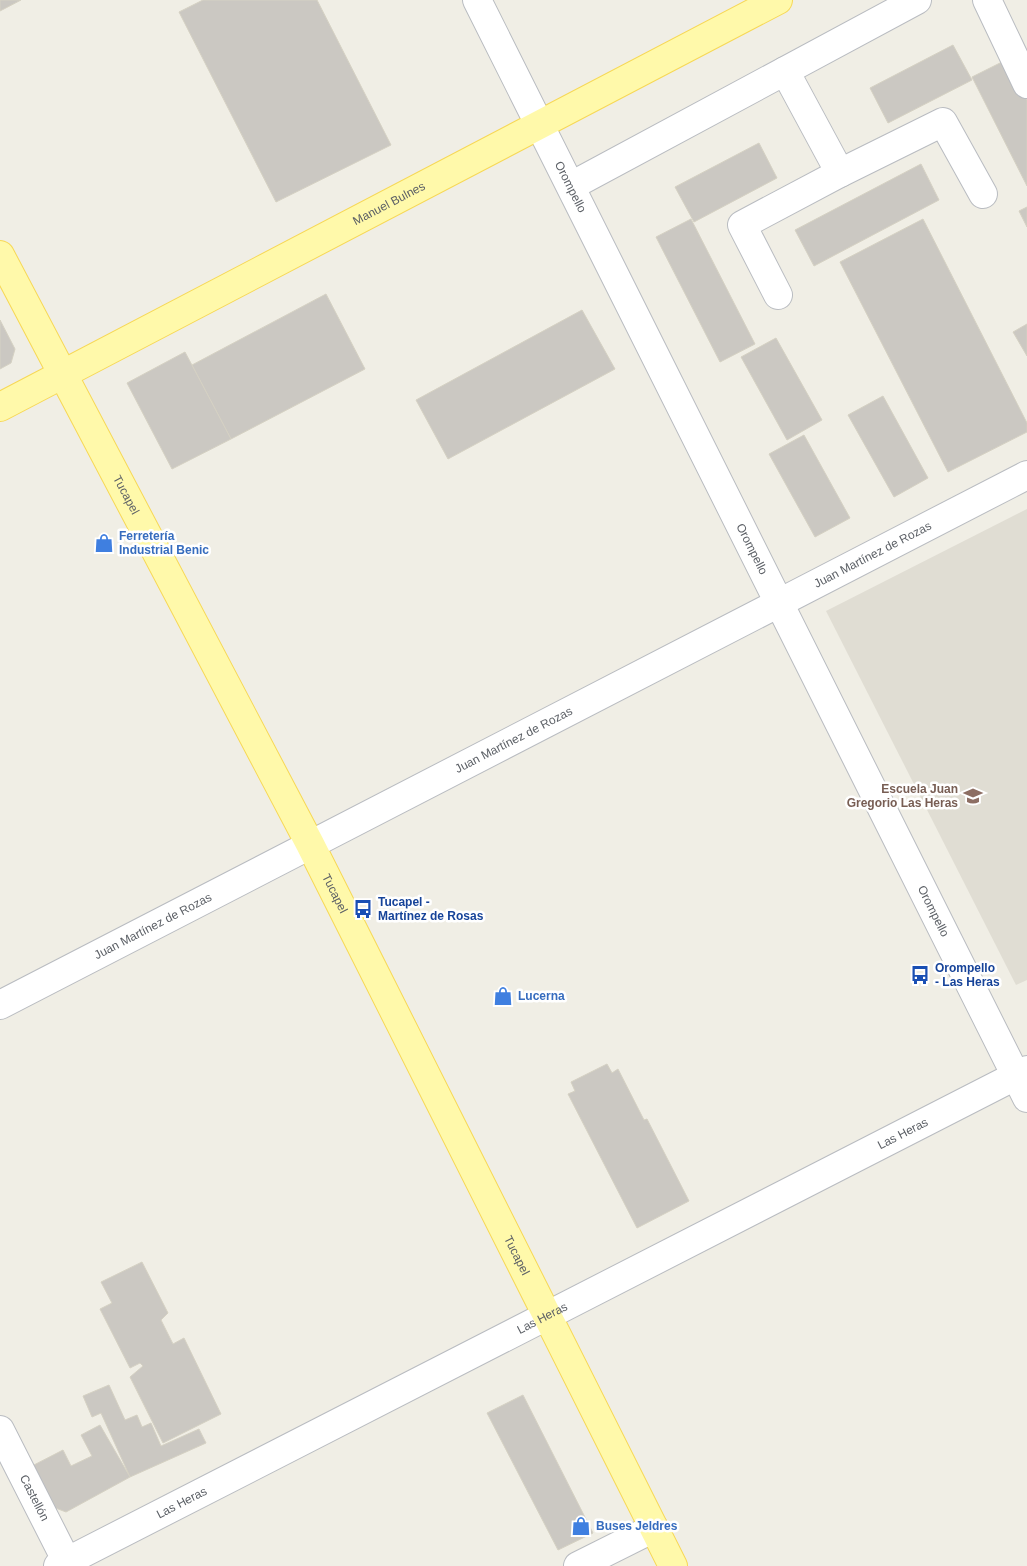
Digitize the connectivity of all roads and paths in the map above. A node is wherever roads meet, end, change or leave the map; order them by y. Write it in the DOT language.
graph roads {
  1 [pos="477,0"];
  2 [pos="778,0"];
  3 [pos="917,0"];
  4 [pos="987,0"];
  5 [pos="785,71"];
  6 [pos="1027,84"];
  7 [pos="541,124"];
  8 [pos="840,173"];
  9 [pos="571,186"];
  10 [pos="983,194"];
  11 [pos="0,255"];
  12 [pos="778,295"];
  13 [pos="62,374"];
  14 [pos="0,407"];
  15 [pos="1027,475"];
  16 [pos="780,604"];
  17 [pos="310,844"];
  18 [pos="0,1005"];
  19 [pos="1023,1081"];
  20 [pos="548,1317"];
  21 [pos="0,1430"];
  22 [pos="654,1528"];
  23 [pos="65,1565"];
  24 [pos="578,1566"];
  25 [pos="673,1566"];
  1 -- 7 [label="street, Orompello"];
  2 -- 7 [label="main road, Manuel Bulnes"];
  3 -- 5 [label="street"];
  4 -- 6 [label="street"];
  5 -- 8 [label="street"];
  5 -- 9 [label="street"];
  7 -- 9 [label="street, Orompello"];
  7 -- 13 [label="main road, Manuel Bulnes"];
  8 -- 10 [label="street"];
  8 -- 12 [label="street"];
  9 -- 16 [label="street, Orompello"];
  11 -- 13 [label="main road, Tucapel"];
  13 -- 14 [label="main road, Manuel Bulnes"];
  13 -- 17 [label="main road, Tucapel"];
  15 -- 16 [label="street, Juan Martínez de Rozas"];
  16 -- 17 [label="street, Juan Martínez de Rozas"];
  16 -- 19 [label="street, Orompello"];
  17 -- 18 [label="street, Juan Martínez de Rozas"];
  17 -- 20 [label="main road, Tucapel"];
  19 -- 20 [label="street, Las Heras"];
  20 -- 22 [label="main road, Tucapel"];
  20 -- 23 [label="street, Las Heras"];
  21 -- 23 [label="street, Castellón"];
  22 -- 24 [label="street"];
  22 -- 25 [label="main road, Tucapel"];
}
